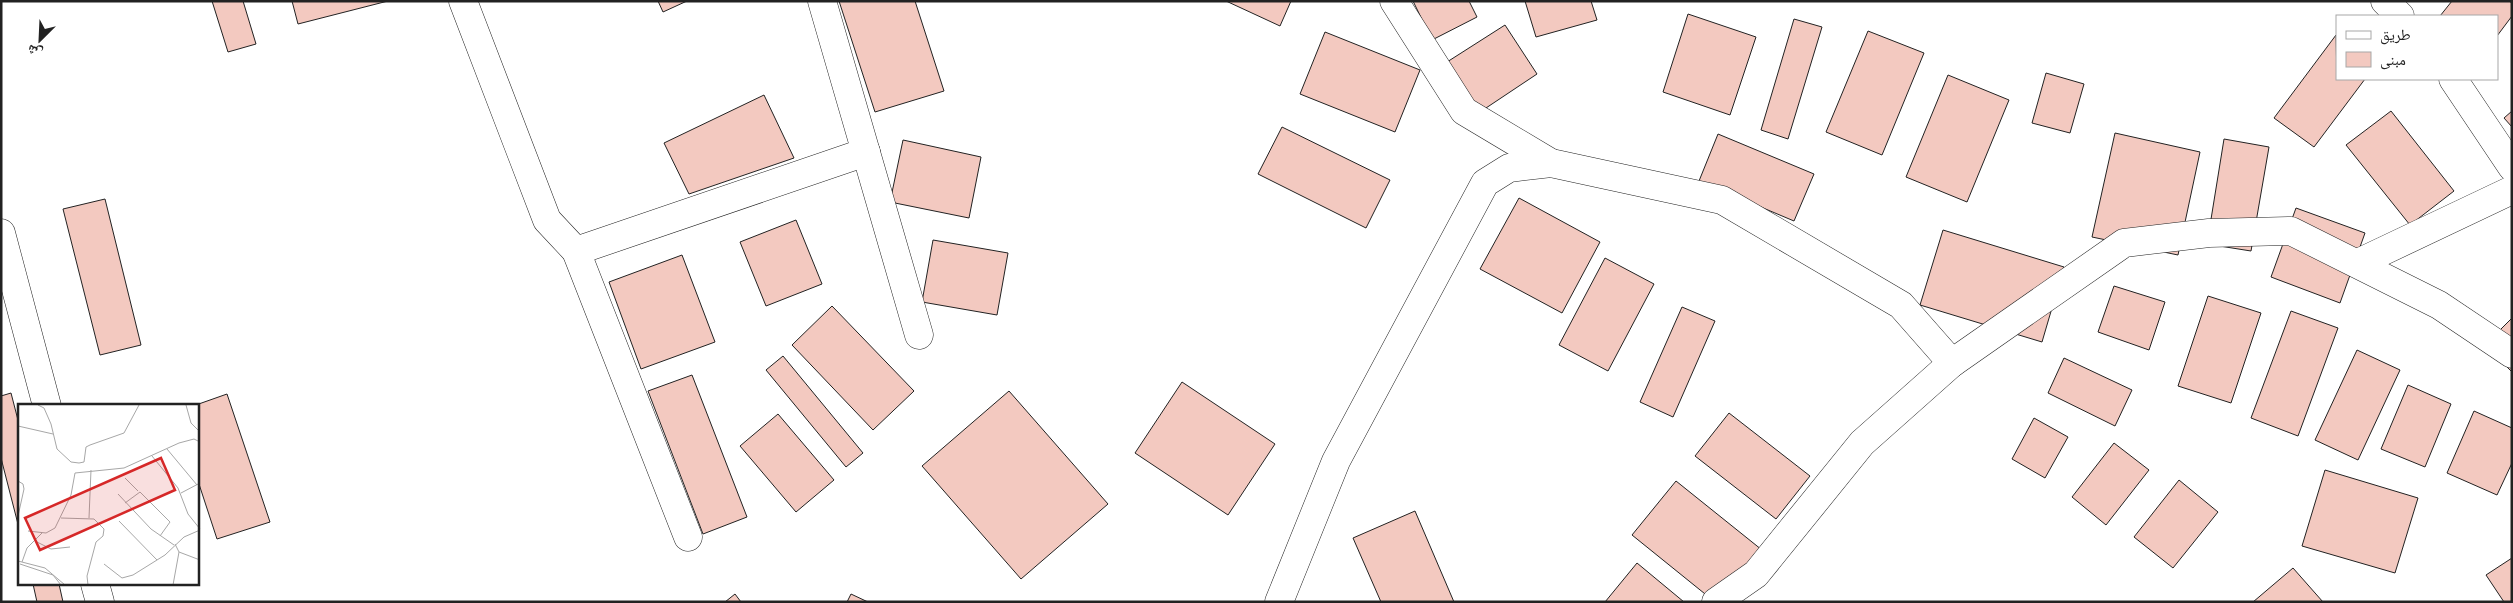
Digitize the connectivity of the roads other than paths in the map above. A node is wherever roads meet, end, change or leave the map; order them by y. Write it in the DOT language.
graph roads {
  1 [pos="463,1"];
  2 [pos="822,1"];
  3 [pos="1394,1"];
  4 [pos="2385,1"];
  5 [pos="2399,15"];
  6 [pos="2454,80"];
  7 [pos="866,152"];
  8 [pos="1551,163"];
  9 [pos="2512,167"];
  10 [pos="2512,190"];
  11 [pos="1,233"];
  12 [pos="576,251"];
  13 [pos="2358,263"];
  14 [pos="919,335"];
  15 [pos="2512,354"];
  16 [pos="1952,363"];
  17 [pos="47,404"];
  18 [pos="688,537"];
  19 [pos="96,586"];
  20 [pos="100,602"];
  21 [pos="1279,602"];
  22 [pos="1716,602"];
  1 -- 12 [label="street"];
  2 -- 7 [label="street"];
  3 -- 8 [label="street"];
  4 -- 5 [label="street"];
  6 -- 9 [label="street"];
  7 -- 12 [label="street"];
  7 -- 14 [label="street"];
  8 -- 16 [label="street"];
  8 -- 21 [label="street"];
  10 -- 13 [label="street"];
  11 -- 17 [label="street"];
  12 -- 18 [label="street"];
  13 -- 15 [label="street"];
  13 -- 16 [label="street"];
  16 -- 22 [label="street"];
  19 -- 20 [label="street"];
}
